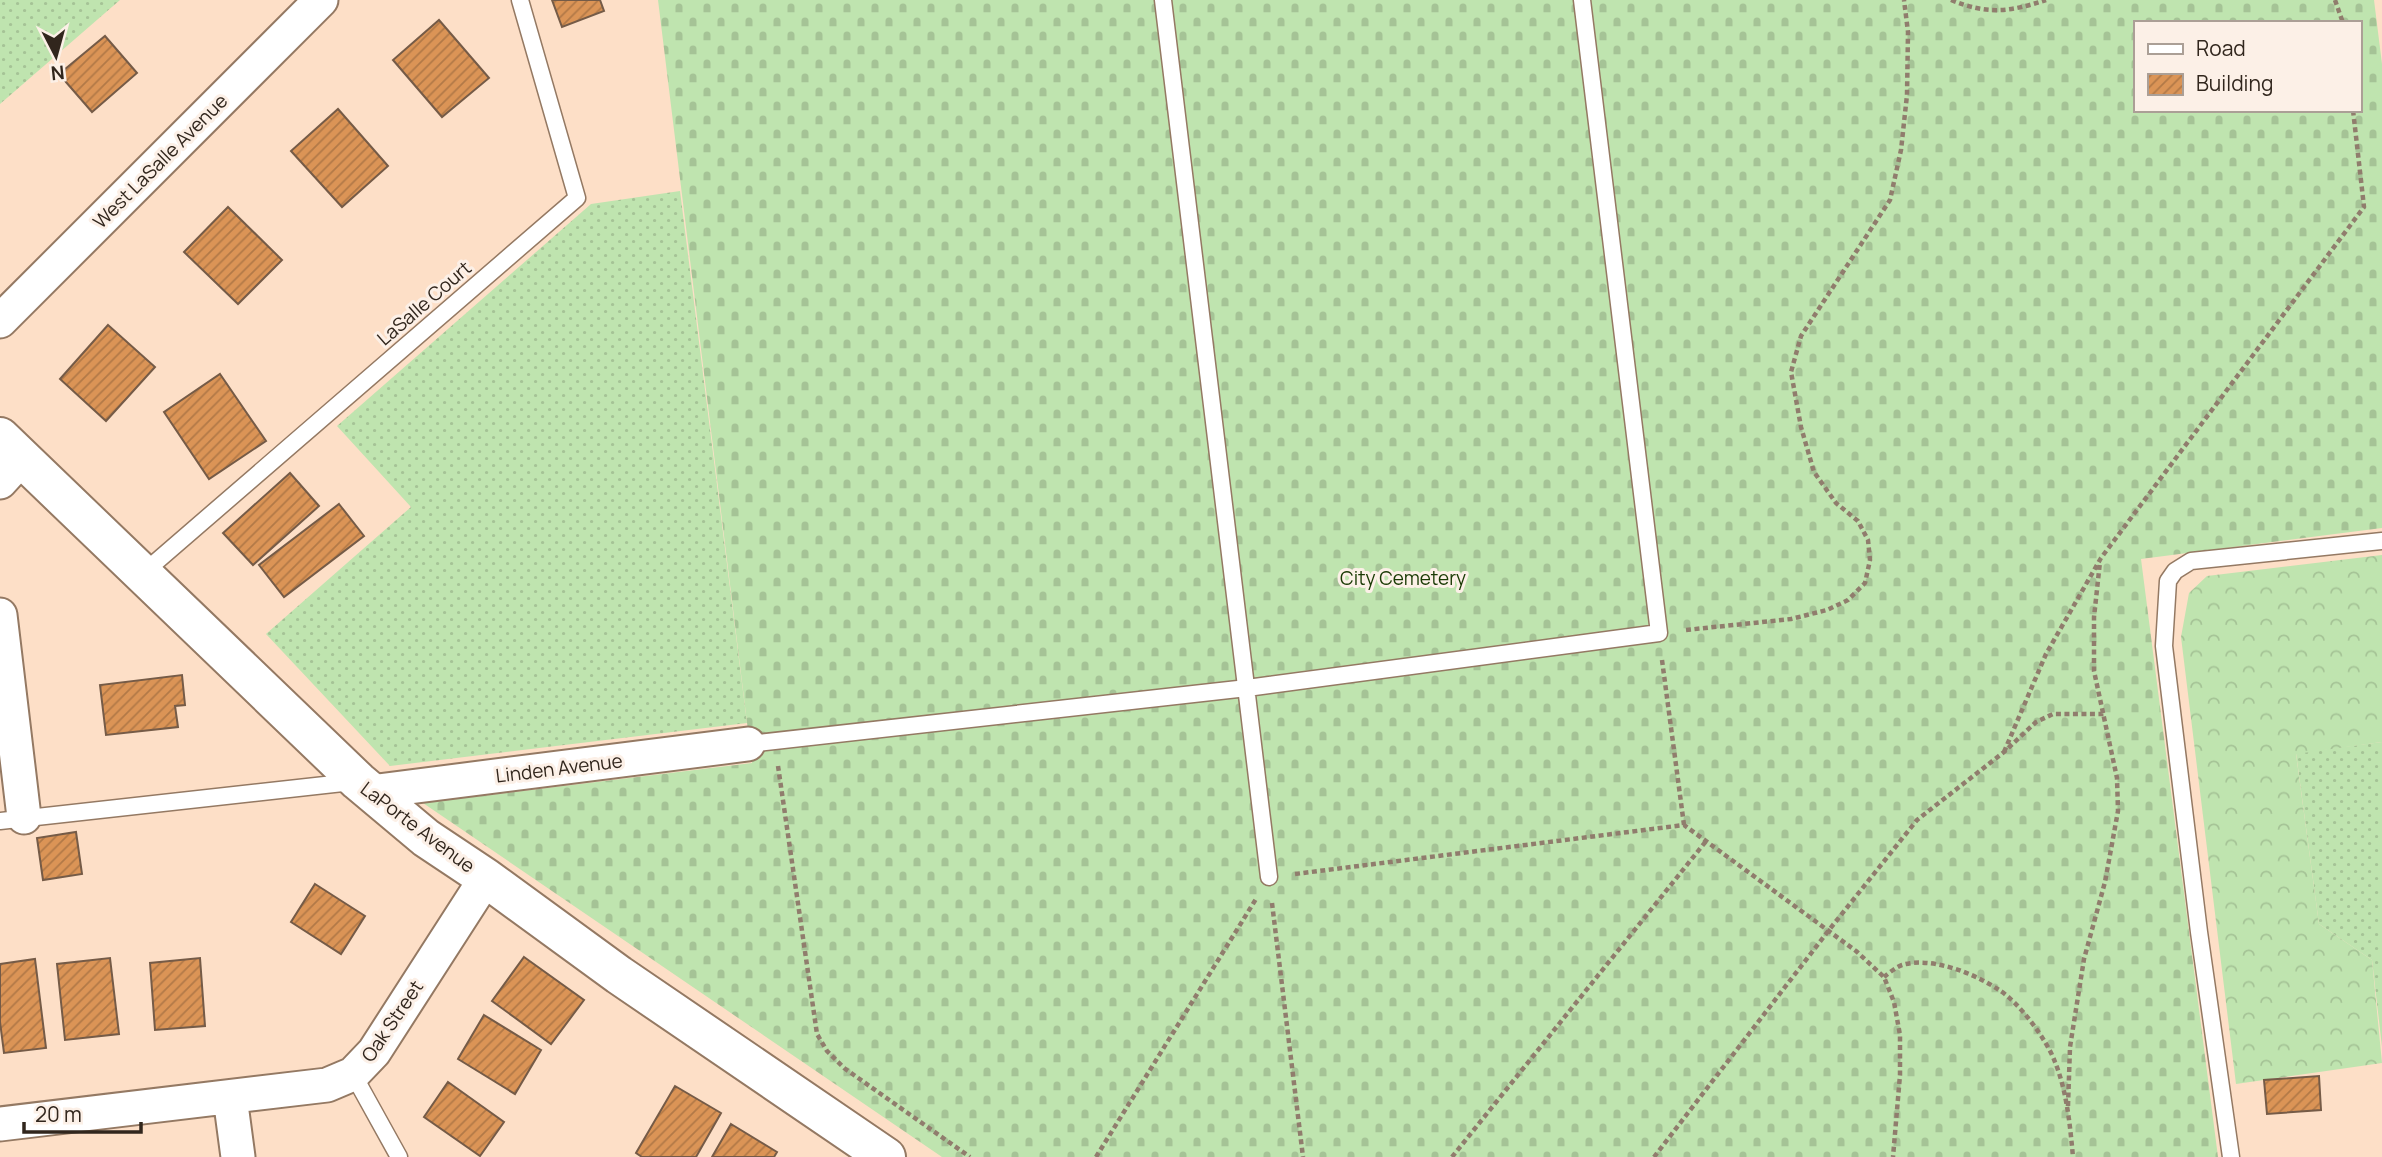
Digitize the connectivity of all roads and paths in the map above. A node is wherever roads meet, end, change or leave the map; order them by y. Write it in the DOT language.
graph roads {
  1 [pos="321,0"];
  2 [pos="520,0"];
  3 [pos="1163,0"];
  4 [pos="1582,0"];
  5 [pos="1904,0"];
  6 [pos="1951,0"];
  7 [pos="2046,0"];
  8 [pos="2335,0"];
  9 [pos="2342,21"];
  10 [pos="2353,112"];
  11 [pos="0,321"];
  12 [pos="5,460"];
  13 [pos="2382,541"];
  14 [pos="2101,558"];
  15 [pos="142,575"];
  16 [pos="0,615"];
  17 [pos="1659,633"];
  18 [pos="1247,688"];
  19 [pos="2104,714"];
  20 [pos="761,742"];
  21 [pos="2004,752"];
  22 [pos="364,787"];
  23 [pos="12,819"];
  24 [pos="1684,825"];
  25 [pos="1707,841"];
  26 [pos="486,877"];
  27 [pos="1269,877"];
  28 [pos="1829,930"];
  29 [pos="1884,976"];
  30 [pos="353,1074"];
  31 [pos="230,1097"];
  32 [pos="2068,1106"];
  33 [pos="0,1124"];
  34 [pos="238,1157"];
  35 [pos="399,1157"];
  36 [pos="886,1157"];
  37 [pos="970,1157"];
  38 [pos="1096,1157"];
  39 [pos="1303,1157"];
  40 [pos="1452,1157"];
  41 [pos="1654,1157"];
  42 [pos="1893,1157"];
  43 [pos="2073,1157"];
  44 [pos="2231,1157"];
  1 -- 11 [label="street, West LaSalle Avenue"];
  2 -- 15 [label="lane, LaSalle Court"];
  3 -- 18 [label="lane"];
  4 -- 17 [label="lane"];
  5 -- 17 [label="path"];
  6 -- 7 [label="path"];
  8 -- 9 [label="path"];
  10 -- 14 [label="path"];
  12 -- 15 [label="street, LaPorte Avenue"];
  13 -- 44 [label="lane"];
  14 -- 19 [label="path"];
  14 -- 21 [label="path"];
  15 -- 22 [label="street, LaPorte Avenue"];
  16 -- 23 [label="street"];
  17 -- 18 [label="lane"];
  17 -- 24 [label="path"];
  18 -- 20 [label="lane"];
  18 -- 27 [label="lane"];
  19 -- 21 [label="path"];
  19 -- 32 [label="path"];
  20 -- 22 [label="street, Linden Avenue"];
  20 -- 37 [label="path"];
  21 -- 28 [label="path"];
  22 -- 23 [label="lane"];
  22 -- 26 [label="street, LaPorte Avenue"];
  24 -- 25 [label="path"];
  24 -- 27 [label="path"];
  25 -- 28 [label="path"];
  25 -- 40 [label="path"];
  26 -- 30 [label="street, Oak Street"];
  26 -- 36 [label="street, LaPorte Avenue"];
  27 -- 38 [label="path"];
  27 -- 39 [label="path"];
  28 -- 29 [label="path"];
  28 -- 41 [label="path"];
  29 -- 32 [label="path"];
  29 -- 42 [label="path"];
  30 -- 31 [label="street, Oak Street"];
  30 -- 35 [label="lane"];
  31 -- 33 [label="street, Oak Street"];
  31 -- 34 [label="street"];
  32 -- 43 [label="path"];
}
